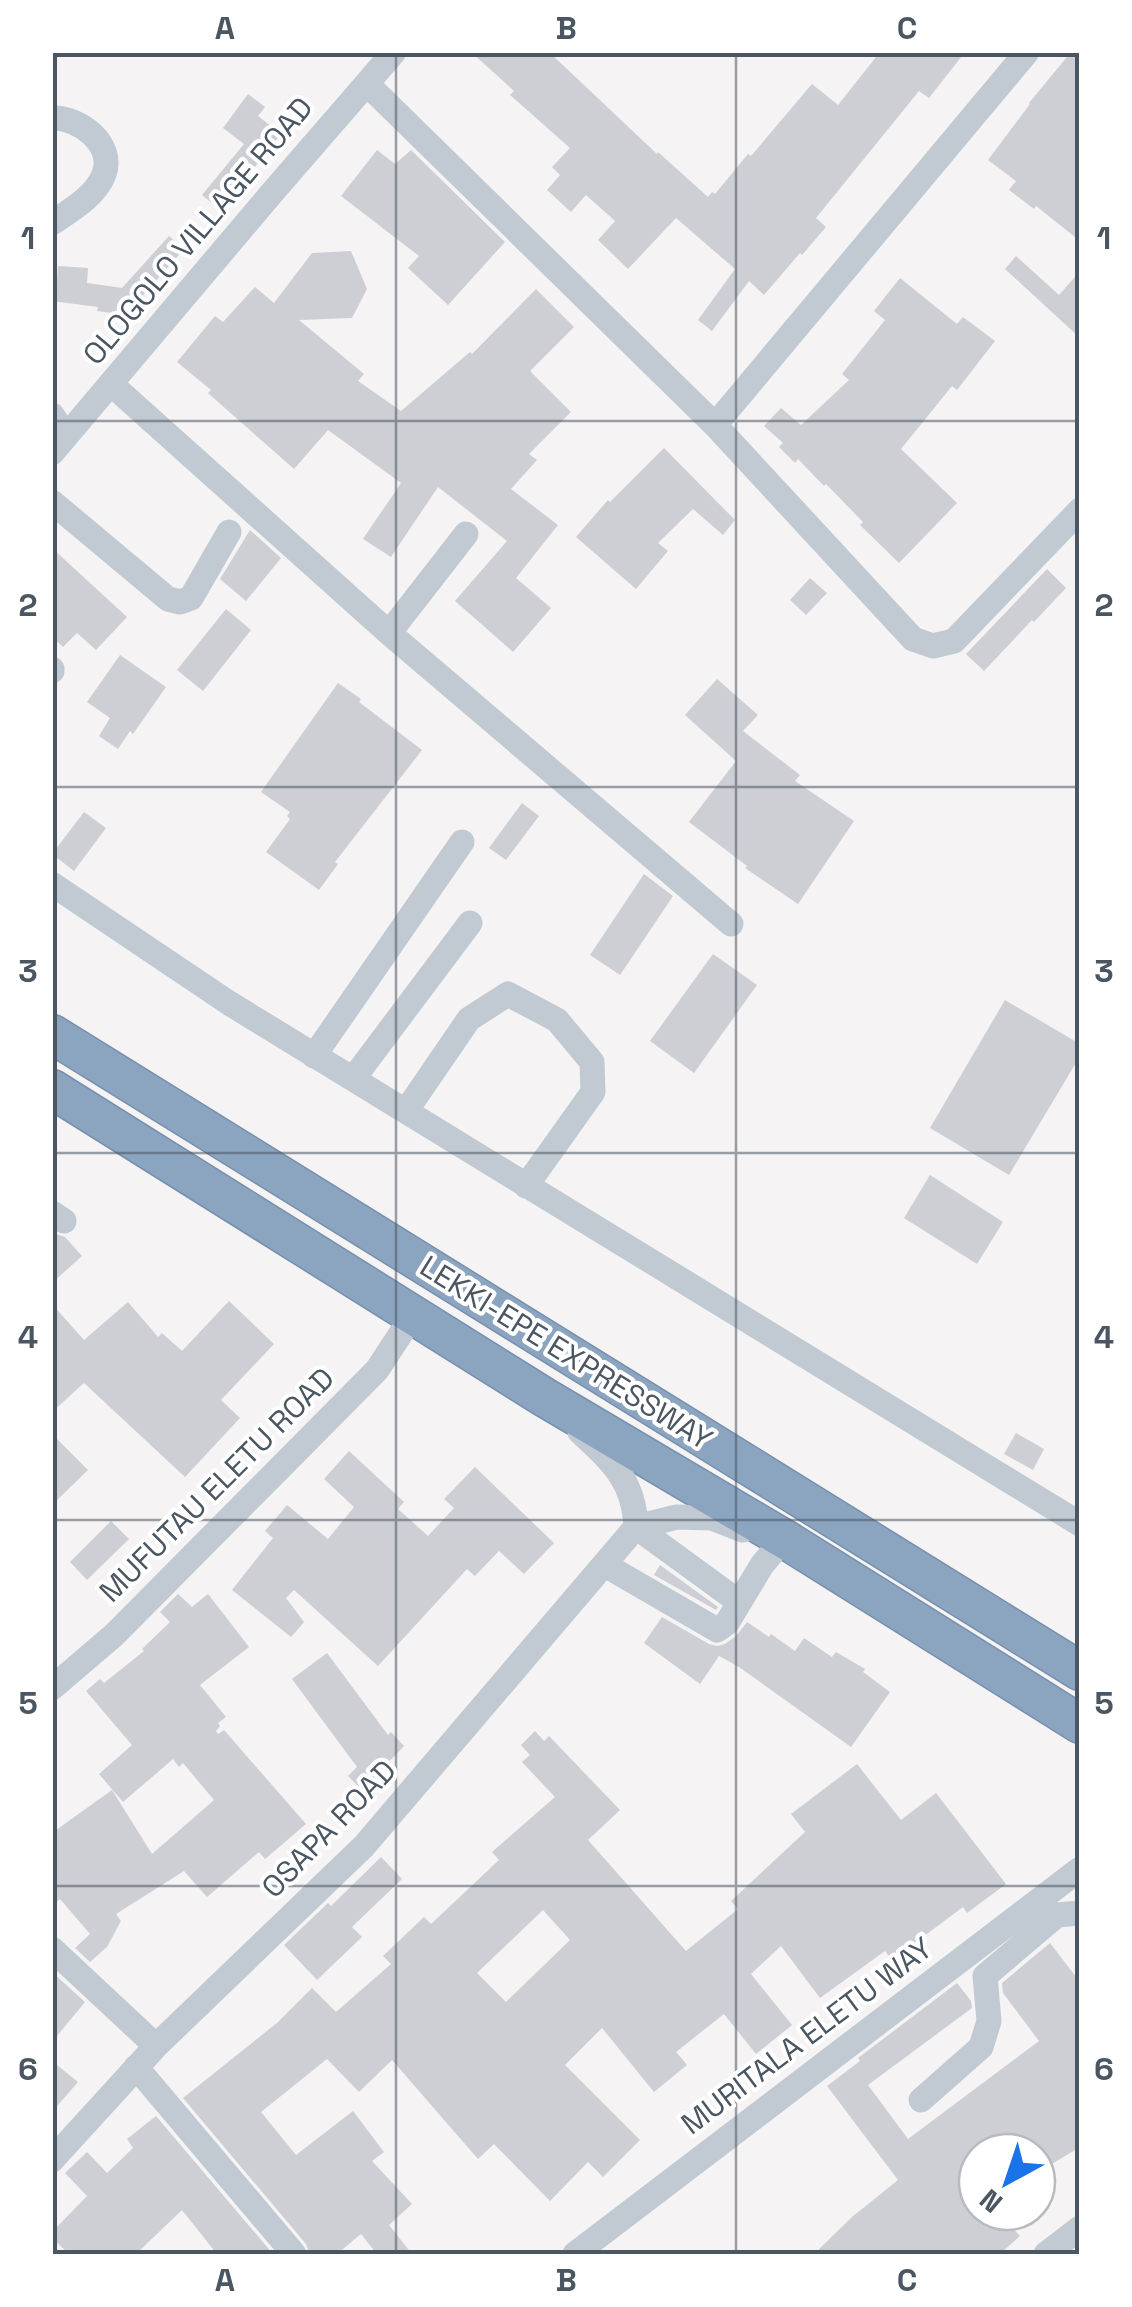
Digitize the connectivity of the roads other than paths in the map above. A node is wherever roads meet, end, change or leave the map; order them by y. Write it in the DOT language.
graph roads {
  1 [pos="394,52"];
  2 [pos="1027,52"];
  3 [pos="367,84"];
  4 [pos="52,118"];
  5 [pos="52,222"];
  6 [pos="112,384"];
  7 [pos="715,425"];
  8 [pos="57,435"];
  9 [pos="52,502"];
  10 [pos="1080,510"];
  11 [pos="229,532"];
  12 [pos="466,534"];
  13 [pos="388,632"];
  14 [pos="462,842"];
  15 [pos="52,884"];
  16 [pos="470,923"];
  17 [pos="731,924"];
  18 [pos="52,1034"];
  19 [pos="314,1056"];
  20 [pos="353,1079"];
  21 [pos="52,1089"];
  22 [pos="406,1112"];
  23 [pos="526,1186"];
  24 [pos="413,1315"];
  25 [pos="544,1397"];
  26 [pos="1080,1524"];
  27 [pos="636,1527"];
  28 [pos="786,1542"];
  29 [pos="604,1564"];
  30 [pos="739,1602"];
  31 [pos="1080,1671"];
  32 [pos="52,1688"];
  33 [pos="1080,1724"];
  34 [pos="1080,1869"];
  35 [pos="1080,1912"];
  36 [pos="52,1949"];
  37 [pos="156,2046"];
  38 [pos="136,2067"];
  39 [pos="921,2100"];
  40 [pos="52,2160"];
  41 [pos="1080,2228"];
  42 [pos="294,2254"];
  43 [pos="575,2254"];
  44 [pos="1046,2254"];
  1 -- 3 [label="street, OLOGOLO VILLAGE ROAD"];
  2 -- 7 [label="street"];
  3 -- 6 [label="street, OLOGOLO VILLAGE ROAD"];
  3 -- 7 [label="street"];
  4 -- 5 [label="street"];
  6 -- 8 [label="street, OLOGOLO VILLAGE ROAD"];
  6 -- 13 [label="street"];
  7 -- 10 [label="street"];
  9 -- 11 [label="street"];
  12 -- 13 [label="street"];
  13 -- 17 [label="street"];
  14 -- 19 [label="street"];
  15 -- 19 [label="street"];
  16 -- 20 [label="street"];
  18 -- 31 [label="highway, LEKKI-EPE EXPRESSWAY"];
  19 -- 20 [label="street"];
  20 -- 22 [label="street"];
  21 -- 24 [label="highway, LEKKI-EPE EXPRESSWAY"];
  22 -- 23 [label="street"];
  22 -- 23 [label="street"];
  23 -- 26 [label="street"];
  24 -- 25 [label="highway, LEKKI-EPE EXPRESSWAY"];
  24 -- 32 [label="street, MUFUTAU ELETU ROAD"];
  25 -- 27 [label="street"];
  25 -- 28 [label="highway, LEKKI-EPE EXPRESSWAY"];
  27 -- 28 [label="street"];
  27 -- 29 [label="street, OSAPA ROAD"];
  27 -- 30 [label="street"];
  28 -- 30 [label="street"];
  28 -- 33 [label="highway, LEKKI-EPE EXPRESSWAY"];
  29 -- 30 [label="street"];
  29 -- 37 [label="street, OSAPA ROAD"];
  34 -- 43 [label="street, MURITALA ELETU WAY"];
  35 -- 39 [label="street"];
  36 -- 37 [label="street"];
  37 -- 38 [label="street, OSAPA ROAD"];
  38 -- 40 [label="street, OSAPA ROAD"];
  38 -- 42 [label="street"];
  41 -- 44 [label="street"];
}
